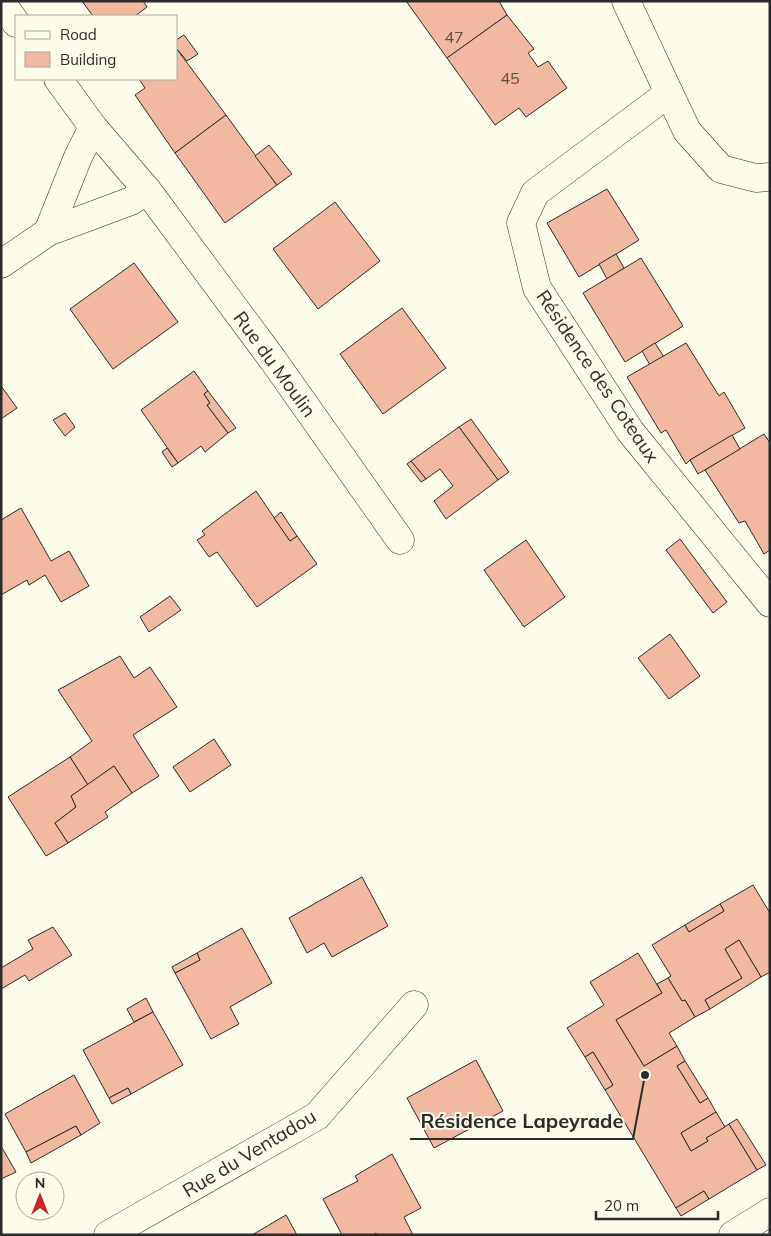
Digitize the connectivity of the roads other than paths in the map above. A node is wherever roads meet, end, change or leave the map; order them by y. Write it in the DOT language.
graph roads {
  1 [pos="626,1"];
  2 [pos="1,2"];
  3 [pos="15,22"];
  4 [pos="59,80"];
  5 [pos="669,92"];
  6 [pos="94,127"];
  7 [pos="770,177"];
  8 [pos="148,190"];
  9 [pos="48,232"];
  10 [pos="1,264"];
  11 [pos="400,540"];
  12 [pos="770,603"];
  13 [pos="414,1005"];
  14 [pos="770,1212"];
  15 [pos="108,1235"];
  16 [pos="733,1235"];
  1 -- 5 [label="street"];
  2 -- 3 [label="street"];
  4 -- 6 [label="street, Rue du Moulin"];
  5 -- 7 [label="street"];
  5 -- 12 [label="street, Résidence des Coteaux"];
  6 -- 8 [label="street, Rue du Moulin"];
  6 -- 9 [label="street"];
  8 -- 9 [label="street"];
  8 -- 11 [label="street, Rue du Moulin"];
  9 -- 10 [label="street"];
  13 -- 15 [label="street, Rue du Ventadou"];
  14 -- 16 [label="street"];
}
